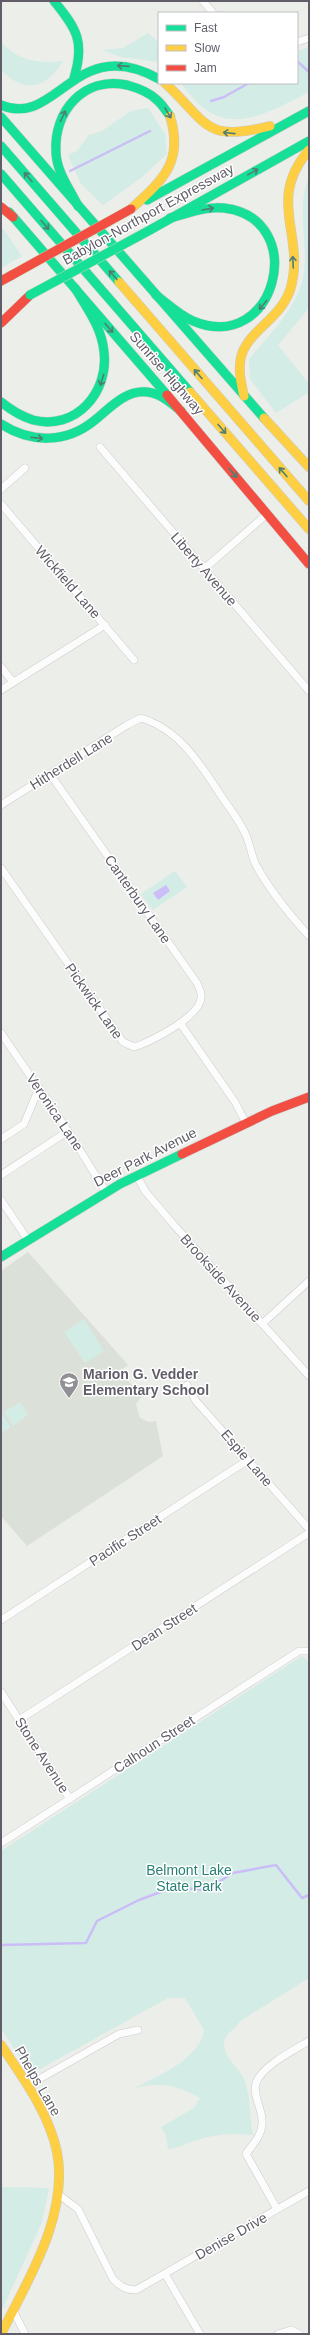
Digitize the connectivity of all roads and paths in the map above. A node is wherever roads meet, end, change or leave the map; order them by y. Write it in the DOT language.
graph roads {
  1 [pos="54,1"];
  2 [pos="203,1"];
  3 [pos="212,12"];
  4 [pos="309,38"];
  5 [pos="298,42"];
  6 [pos="74,78"];
  7 [pos="158,78"];
  8 [pos="166,84"];
  9 [pos="1,105"];
  10 [pos="309,111"];
  11 [pos="1,117"];
  12 [pos="294,119"];
  13 [pos="309,141"];
  14 [pos="1,146"];
  15 [pos="309,150"];
  16 [pos="1,174"];
  17 [pos="1,203"];
  18 [pos="78,206"];
  19 [pos="1,207"];
  20 [pos="131,209"];
  21 [pos="13,217"];
  22 [pos="170,218"];
  23 [pos="1,281"];
  24 [pos="74,288"];
  25 [pos="30,295"];
  26 [pos="156,295"];
  27 [pos="1,312"];
  28 [pos="1,323"];
  29 [pos="244,396"];
  30 [pos="1,402"];
  31 [pos="181,410"];
  32 [pos="1,424"];
  33 [pos="100,447"];
  34 [pos="309,467"];
  35 [pos="25,468"];
  36 [pos="1,489"];
  37 [pos="309,501"];
  38 [pos="1,504"];
  39 [pos="267,514"];
  40 [pos="309,529"];
  41 [pos="309,564"];
  42 [pos="204,569"];
  43 [pos="105,625"];
  44 [pos="134,660"];
  45 [pos="1,667"];
  46 [pos="13,682"];
  47 [pos="1,690"];
  48 [pos="309,690"];
  49 [pos="50,774"];
  50 [pos="1,805"];
  51 [pos="1,868"];
  52 [pos="309,936"];
  53 [pos="180,1023"];
  54 [pos="1,1033"];
  55 [pos="39,1088"];
  56 [pos="309,1097"];
  57 [pos="246,1123"];
  58 [pos="68,1131"];
  59 [pos="1,1139"];
  60 [pos="1,1175"];
  61 [pos="137,1176"];
  62 [pos="106,1192"];
  63 [pos="1,1200"];
  64 [pos="28,1240"];
  65 [pos="1,1257"];
  66 [pos="309,1281"];
  67 [pos="262,1324"];
  68 [pos="309,1376"];
  69 [pos="187,1385"];
  70 [pos="248,1460"];
  71 [pos="309,1529"];
  72 [pos="309,1533"];
  73 [pos="1,1620"];
  74 [pos="309,1651"];
  75 [pos="1,1692"];
  76 [pos="19,1720"];
  77 [pos="70,1799"];
  78 [pos="1,1843"];
  79 [pos="138,2030"];
  80 [pos="309,2041"];
  81 [pos="1,2045"];
  82 [pos="27,2086"];
  83 [pos="309,2191"];
  84 [pos="59,2195"];
  85 [pos="277,2209"];
  86 [pos="165,2274"];
  87 [pos="13,2310"];
  88 [pos="1,2334"];
  89 [pos="25,2334"];
  90 [pos="200,2334"];
  91 [pos="278,2334"];
  92 [pos="299,2334"];
  1 -- 6 [label="main road"];
  2 -- 3 [label="street"];
  4 -- 5 [label="street"];
  7 -- 6 [label="main road, one-way"];
  6 -- 9 [label="main road"];
  12 -- 8 [label="main road, one-way"];
  10 -- 12 [label="main road, Babylon-Northport Expressway"];
  11 -- 18 [label="main road"];
  12 -- 20 [label="main road, Babylon-Northport Expressway"];
  22 -- 13 [label="main road, Babylon-Northport Expressway, one-way"];
  37 -- 14 [label="main road, Sunrise Highway, one-way"];
  29 -- 15 [label="main road, one-way"];
  16 -- 40 [label="main road, Sunrise Highway, one-way"];
  17 -- 21 [label="main road, Sunrise Highway"];
  18 -- 20 [label="main road, one-way"];
  18 -- 26 [label="main road"];
  19 -- 21 [label="main road"];
  20 -- 23 [label="main road, Babylon-Northport Expressway, bridge"];
  21 -- 24 [label="main road, Sunrise Highway"];
  22 -- 25 [label="main road, Babylon-Northport Expressway, bridge"];
  22 -- 26 [label="main road, one-way"];
  24 -- 30 [label="main road, one-way"];
  24 -- 31 [label="main road, Sunrise Highway, one-way"];
  25 -- 27 [label="main road, Babylon-Northport Expressway"];
  25 -- 28 [label="main road"];
  26 -- 29 [label="main road"];
  29 -- 34 [label="main road"];
  32 -- 31 [label="main road, one-way"];
  31 -- 39 [label="main road, Sunrise Highway, one-way"];
  33 -- 42 [label="street, Liberty Avenue"];
  35 -- 36 [label="street"];
  38 -- 43 [label="street, Wickfield Lane"];
  39 -- 41 [label="main road, Sunrise Highway"];
  39 -- 42 [label="street"];
  42 -- 48 [label="street, Liberty Avenue"];
  43 -- 44 [label="street, Wickfield Lane"];
  43 -- 46 [label="street"];
  45 -- 46 [label="street"];
  46 -- 47 [label="street"];
  49 -- 50 [label="street, Hitherdell Lane"];
  49 -- 52 [label="street, Hitherdell Lane"];
  49 -- 53 [label="street, Canterbury Lane"];
  51 -- 53 [label="street, Pickwick Lane"];
  53 -- 57 [label="street"];
  54 -- 55 [label="street, Veronica Lane"];
  55 -- 58 [label="street, Veronica Lane"];
  55 -- 59 [label="street"];
  56 -- 57 [label="main road, Deer Park Avenue"];
  57 -- 61 [label="main road, Deer Park Avenue"];
  58 -- 60 [label="street"];
  58 -- 62 [label="street, Veronica Lane"];
  61 -- 62 [label="main road, Deer Park Avenue"];
  61 -- 67 [label="street, Brookside Avenue"];
  62 -- 64 [label="main road, Deer Park Avenue"];
  63 -- 64 [label="street"];
  64 -- 65 [label="main road, Deer Park Avenue"];
  66 -- 67 [label="street"];
  67 -- 68 [label="street, Brookside Avenue"];
  69 -- 70 [label="street, Espie Lane"];
  70 -- 71 [label="street, Espie Lane"];
  70 -- 73 [label="street, Pacific Street"];
  72 -- 76 [label="street, Dean Street"];
  74 -- 77 [label="street, Calhoun Street"];
  75 -- 76 [label="street, Stone Avenue"];
  76 -- 77 [label="street, Stone Avenue"];
  77 -- 78 [label="street, Calhoun Street"];
  79 -- 82 [label="street"];
  80 -- 85 [label="street, Denise Drive"];
  81 -- 82 [label="main road, Phelps Lane"];
  82 -- 84 [label="main road, Phelps Lane"];
  83 -- 85 [label="street"];
  84 -- 86 [label="street, Denise Drive"];
  84 -- 87 [label="main road, Phelps Lane"];
  85 -- 86 [label="street, Denise Drive"];
  86 -- 90 [label="street"];
  87 -- 88 [label="main road, Phelps Lane"];
  87 -- 89 [label="street"];
  91 -- 92 [label="street"];
}
